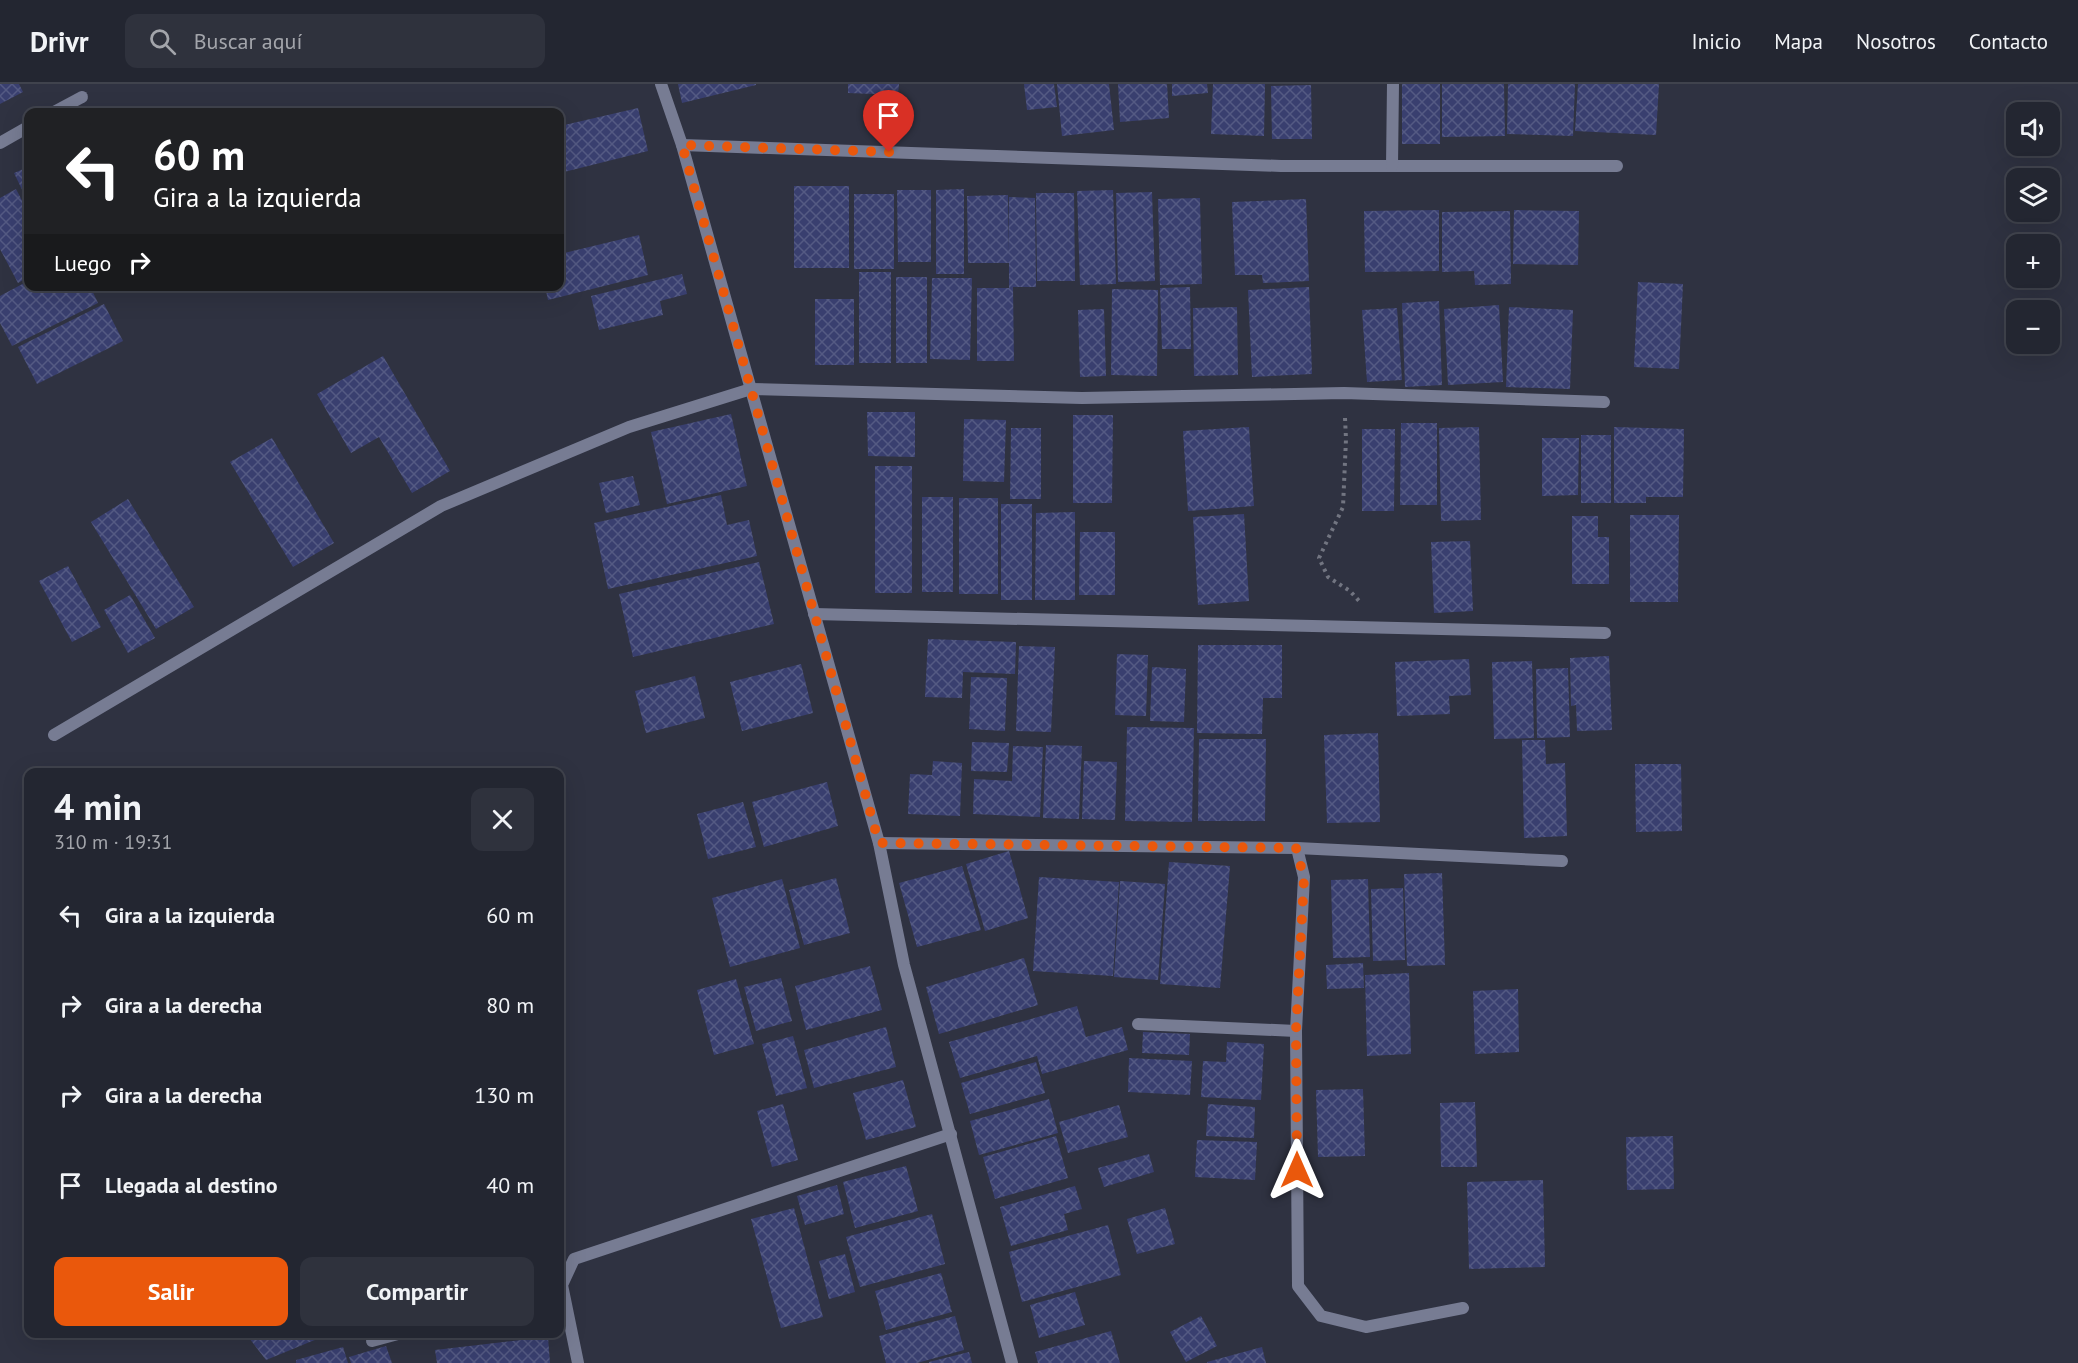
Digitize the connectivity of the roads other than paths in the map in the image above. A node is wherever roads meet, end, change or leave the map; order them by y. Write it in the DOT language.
graph roads {
  1 [pos="661,84"];
  2 [pos="1393,84"];
  3 [pos="82,97"];
  4 [pos="61,108"];
  5 [pos="24,129"];
  6 [pos="0,143"];
  7 [pos="682,145"];
  8 [pos="1392,166"];
  9 [pos="1617,166"];
  10 [pos="751,389"];
  11 [pos="1604,402"];
  12 [pos="814,614"];
  13 [pos="1605,633"];
  14 [pos="54,735"];
  15 [pos="879,843"];
  16 [pos="1296,848"];
  17 [pos="1562,861"];
  18 [pos="1138,1024"];
  19 [pos="1296,1031"];
  20 [pos="951,1134"];
  21 [pos="564,1280"];
  22 [pos="564,1300"];
  23 [pos="1463,1308"];
  24 [pos="383,1338"];
  25 [pos="372,1341"];
  26 [pos="578,1363"];
  27 [pos="1012,1363"];
  1 -- 7 [label="street"];
  2 -- 8 [label="street"];
  3 -- 4 [label="street"];
  5 -- 6 [label="street"];
  7 -- 8 [label="street"];
  7 -- 10 [label="street"];
  8 -- 9 [label="street"];
  10 -- 11 [label="street"];
  10 -- 12 [label="street"];
  10 -- 14 [label="street"];
  12 -- 13 [label="street"];
  12 -- 15 [label="street"];
  15 -- 16 [label="street"];
  15 -- 20 [label="street"];
  16 -- 17 [label="street"];
  16 -- 19 [label="street"];
  18 -- 19 [label="street"];
  19 -- 23 [label="street"];
  20 -- 21 [label="street"];
  20 -- 27 [label="street"];
  22 -- 26 [label="street"];
  24 -- 25 [label="street"];
}
